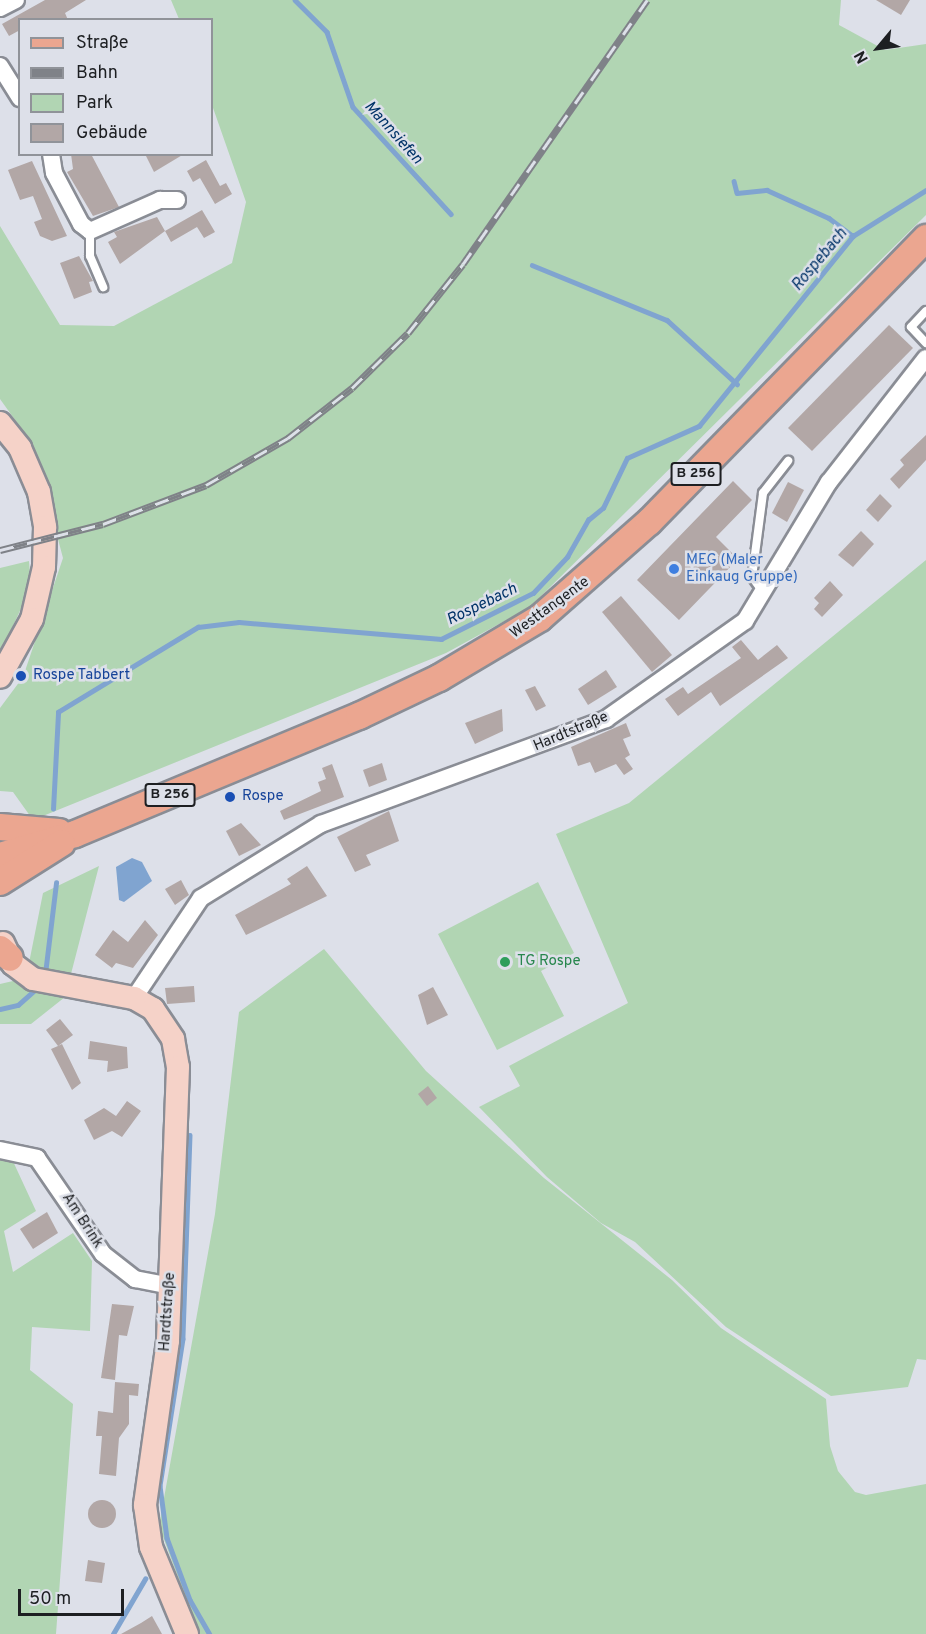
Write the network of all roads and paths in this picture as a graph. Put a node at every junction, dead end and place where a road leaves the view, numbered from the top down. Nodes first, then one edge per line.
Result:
1 (16, 0) edge
2 (0, 8) edge
3 (0, 66) edge
4 (18, 95) edge
5 (51, 156) edge
6 (177, 200) dead end
7 (90, 231) junction
8 (926, 238) edge
9 (103, 287) dead end
10 (926, 311) edge
11 (926, 343) edge
12 (926, 358) edge
13 (0, 423) edge
14 (788, 461) dead end
15 (765, 594) junction
16 (0, 678) edge
17 (0, 827) edge
18 (75, 834) junction
19 (0, 856) edge
20 (0, 882) edge
21 (3, 948) edge
22 (134, 998) junction
23 (0, 1150) edge
24 (170, 1286) junction
25 (187, 1634) edge

1 - 2 street
3 - 4 street
5 - 7 street
6 - 7 street
7 - 9 lane
8 - 18 main road, Westtangente / B 256
10 - 11 lane
12 - 15 street, Hardtstraße
13 - 16 street
14 - 15 lane
15 - 22 street, Hardtstraße
17 - 18 main road, B 256
18 - 19 main road, Westtangente / B 256
18 - 20 main road, Westtangente / B 256
21 - 22 street, Hardtstraße
22 - 24 street, Hardtstraße
23 - 24 street, Am Brink
24 - 25 street, Hardtstraße

